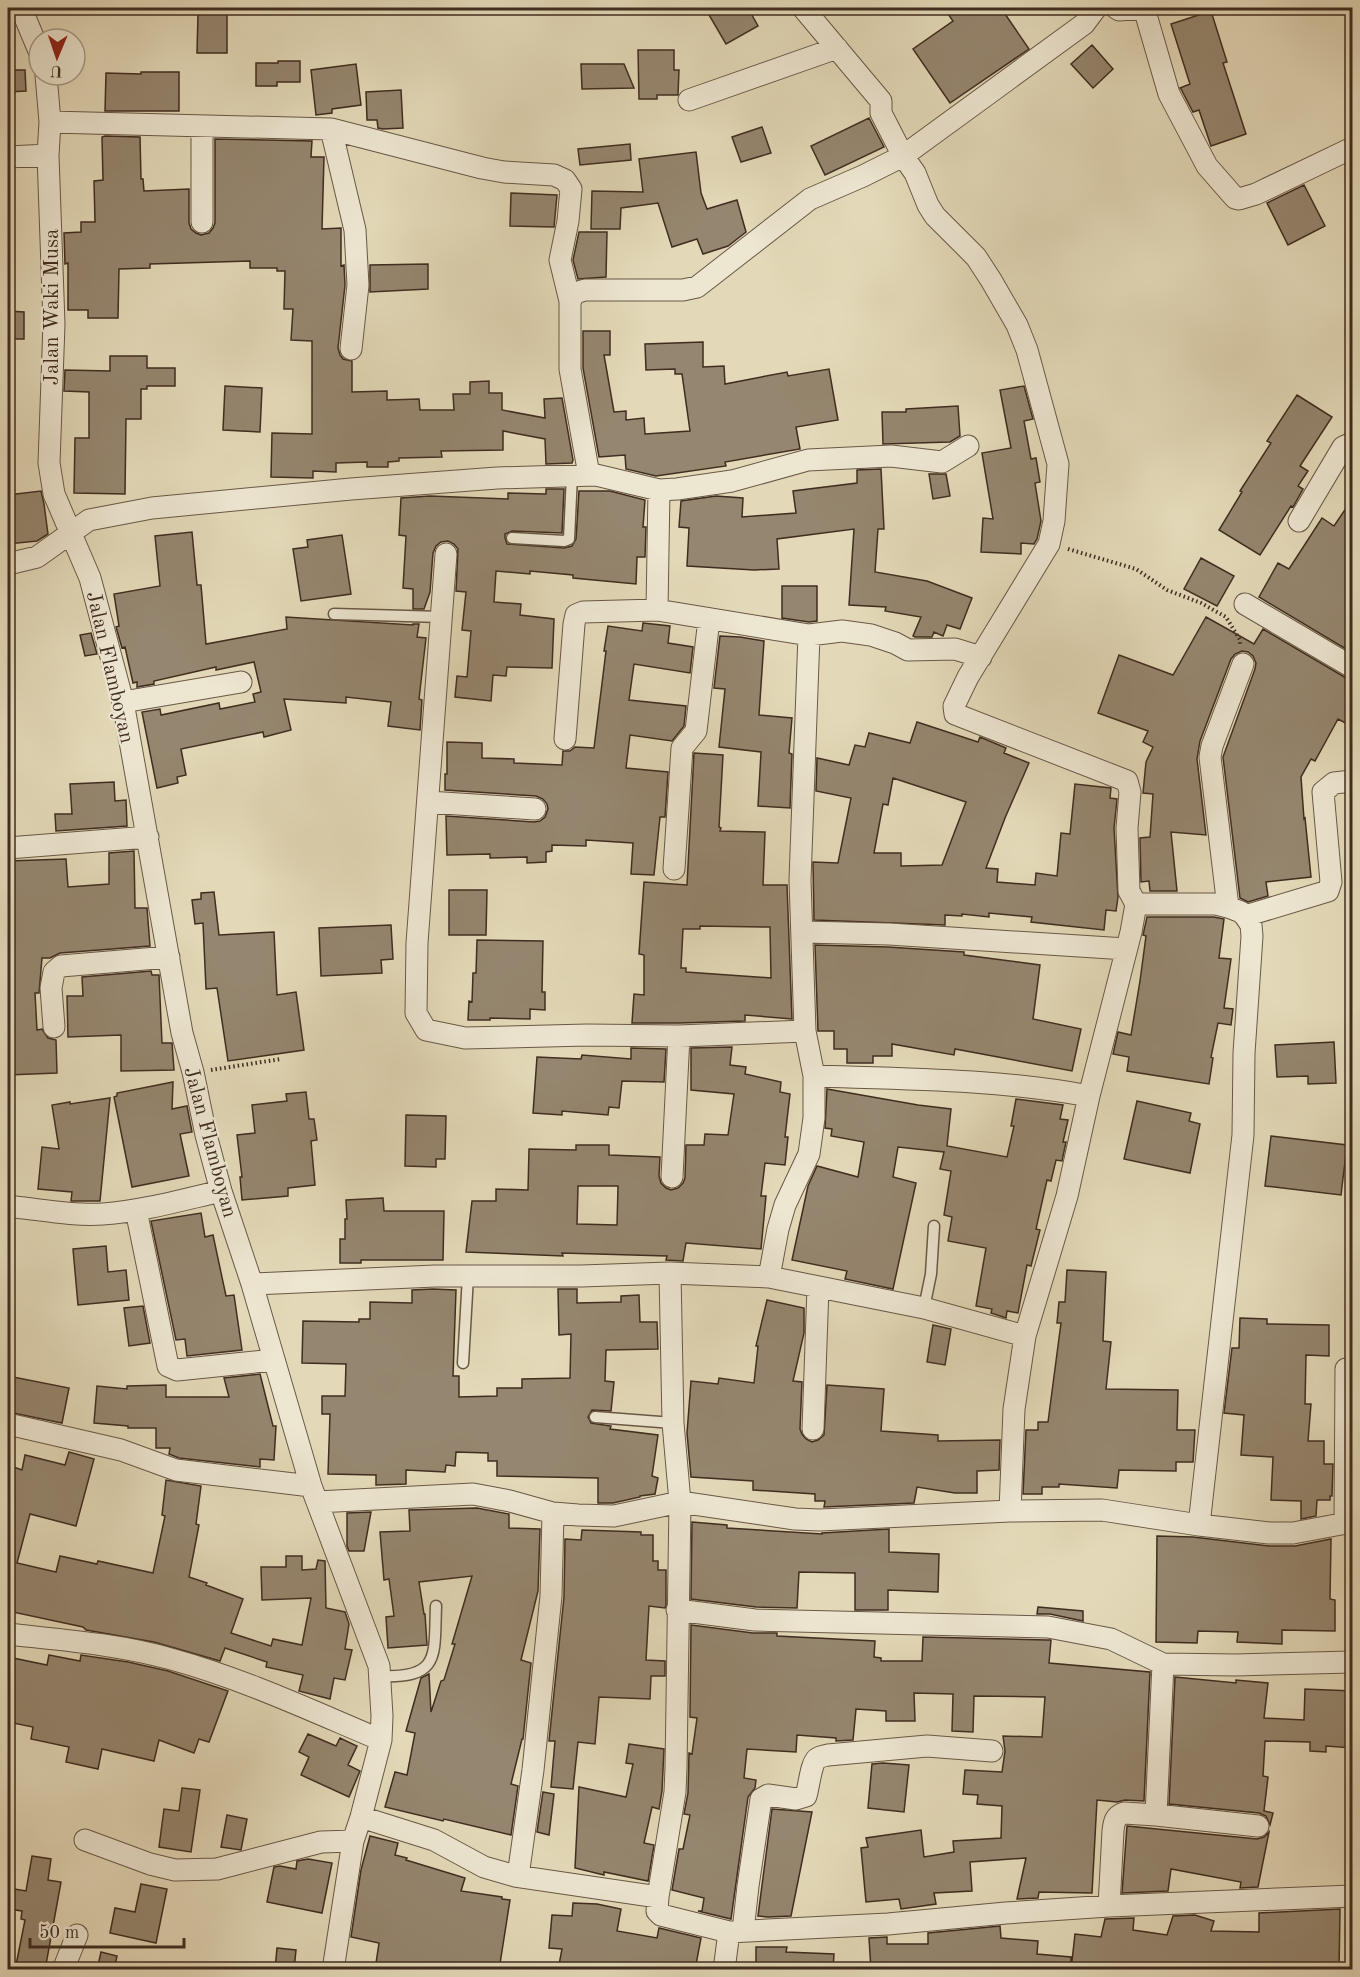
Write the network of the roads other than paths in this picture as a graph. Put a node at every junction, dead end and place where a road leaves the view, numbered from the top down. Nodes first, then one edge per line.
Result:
1 (21, 8) edge
2 (803, 8) edge
3 (1096, 8) edge
4 (1116, 8) edge
5 (1146, 8) edge
6 (29, 27) edge
7 (837, 48) junction
8 (47, 87) edge
9 (688, 100) dead end
10 (50, 122) junction
11 (202, 126) junction
12 (331, 129) junction
13 (1353, 148) edge
14 (48, 155) junction
15 (903, 156) junction
16 (8, 157) edge
17 (202, 222) dead end
18 (570, 301) junction
19 (351, 349) dead end
20 (1353, 443) edge
21 (968, 446) dead end
22 (580, 475) junction
23 (659, 490) junction
24 (1299, 521) dead end
25 (71, 535) junction
26 (512, 538) dead end
27 (446, 554) dead end
28 (8, 564) edge
29 (1245, 604) dead end
30 (657, 610) junction
31 (334, 614) dead end
32 (442, 617) junction
33 (709, 619) junction
34 (809, 635) junction
35 (981, 657) junction
36 (1243, 664) road end
37 (1353, 667) edge
38 (241, 682) dead end
39 (123, 702) junction
40 (565, 739) dead end
41 (1352, 780) edge
42 (428, 802) junction
43 (535, 809) dead end
44 (147, 837) junction
45 (8, 848) edge
46 (674, 869) dead end
47 (1136, 904) junction
48 (1237, 912) junction
49 (803, 932) junction
50 (1126, 949) junction
51 (169, 957) junction
52 (54, 1026) dead end
53 (805, 1031) junction
54 (679, 1036) junction
55 (814, 1076) junction
56 (1089, 1096) junction
57 (672, 1177) dead end
58 (221, 1191) junction
59 (15, 1207) dead end
60 (135, 1210) junction
61 (934, 1226) dead end
62 (670, 1273) junction
63 (468, 1276) junction
64 (769, 1277) junction
65 (252, 1284) junction
66 (818, 1287) junction
67 (924, 1308) junction
68 (1025, 1336) junction
69 (274, 1360) junction
70 (463, 1363) dead end
71 (1347, 1369) dead end
72 (595, 1417) dead end
73 (673, 1423) junction
74 (8, 1424) edge
75 (813, 1429) dead end
76 (314, 1494) junction
77 (680, 1502) junction
78 (1010, 1511) junction
79 (553, 1513) junction
80 (1349, 1523) edge
81 (1200, 1526) junction
82 (436, 1606) dead end
83 (678, 1610) junction
84 (8, 1634) edge
85 (1353, 1662) edge
86 (1163, 1664) junction
87 (380, 1676) junction
88 (381, 1740) junction
89 (992, 1751) dead end
90 (1156, 1815) junction
91 (361, 1817) junction
92 (1258, 1827) dead end
93 (85, 1840) dead end
94 (353, 1841) junction
95 (518, 1876) junction
96 (1353, 1896) edge
97 (658, 1897) junction
98 (1109, 1906) junction
99 (736, 1932) junction
100 (77, 1935) dead end
101 (63, 1970) edge
102 (333, 1970) edge
103 (724, 1970) edge

1 - 6 street
2 - 7 street
3 - 15 street
4 - 5 street
5 - 13 street
7 - 9 street
7 - 15 street
8 - 10 street, Jalan Waki Musa
10 - 11 street
10 - 14 street, Jalan Waki Musa
11 - 12 street
11 - 17 street
12 - 18 street
12 - 19 street
14 - 16 street
14 - 25 street, Jalan Waki Musa
15 - 18 street
15 - 35 street
18 - 22 street
20 - 24 street
21 - 23 street
22 - 23 street
22 - 25 street
22 - 26 lane
23 - 30 street
25 - 28 street
25 - 39 street, Jalan Flamboyan
27 - 32 street
29 - 37 street
30 - 33 street
30 - 40 street
31 - 32 lane
32 - 42 street
33 - 34 street
33 - 46 street
34 - 35 street
34 - 49 street
35 - 47 street
36 - 48 street
38 - 39 street
39 - 44 street, Jalan Flamboyan
41 - 48 street
42 - 43 street
42 - 54 street
44 - 45 street
44 - 51 street, Jalan Flamboyan
47 - 48 street
47 - 50 street
48 - 81 street
49 - 50 street
49 - 53 street
50 - 56 street
51 - 52 street
51 - 58 street, Jalan Flamboyan
53 - 54 street
53 - 55 street
54 - 57 street
55 - 56 street
55 - 64 street
56 - 68 street
58 - 60 street
58 - 65 street, Jalan Flamboyan
59 - 60 street
60 - 69 street
61 - 67 lane
62 - 63 street
62 - 64 street
62 - 73 street
63 - 65 street
63 - 70 lane
64 - 66 street
65 - 69 street, Jalan Flamboyan
66 - 67 street
66 - 75 street
67 - 68 street
68 - 78 street
69 - 76 street, Jalan Flamboyan
71 - 80 street
72 - 73 lane
73 - 77 street
74 - 76 street
76 - 79 street
76 - 87 street, Jalan Flamboyan
77 - 78 street
77 - 79 street
77 - 83 street
78 - 81 street
79 - 95 street
80 - 81 street
82 - 87 lane
83 - 86 street
83 - 97 street
84 - 88 street
85 - 86 street
86 - 90 street
87 - 88 street, Jalan Flamboyan
88 - 91 street, Jalan Flamboyan
89 - 99 street
90 - 92 street
90 - 98 street
91 - 94 street, Jalan Flamboyan
91 - 95 street
93 - 94 street
94 - 102 street, Jalan Flamboyan
95 - 97 street
96 - 98 street
97 - 99 street
98 - 99 street
99 - 103 street
100 - 101 street

